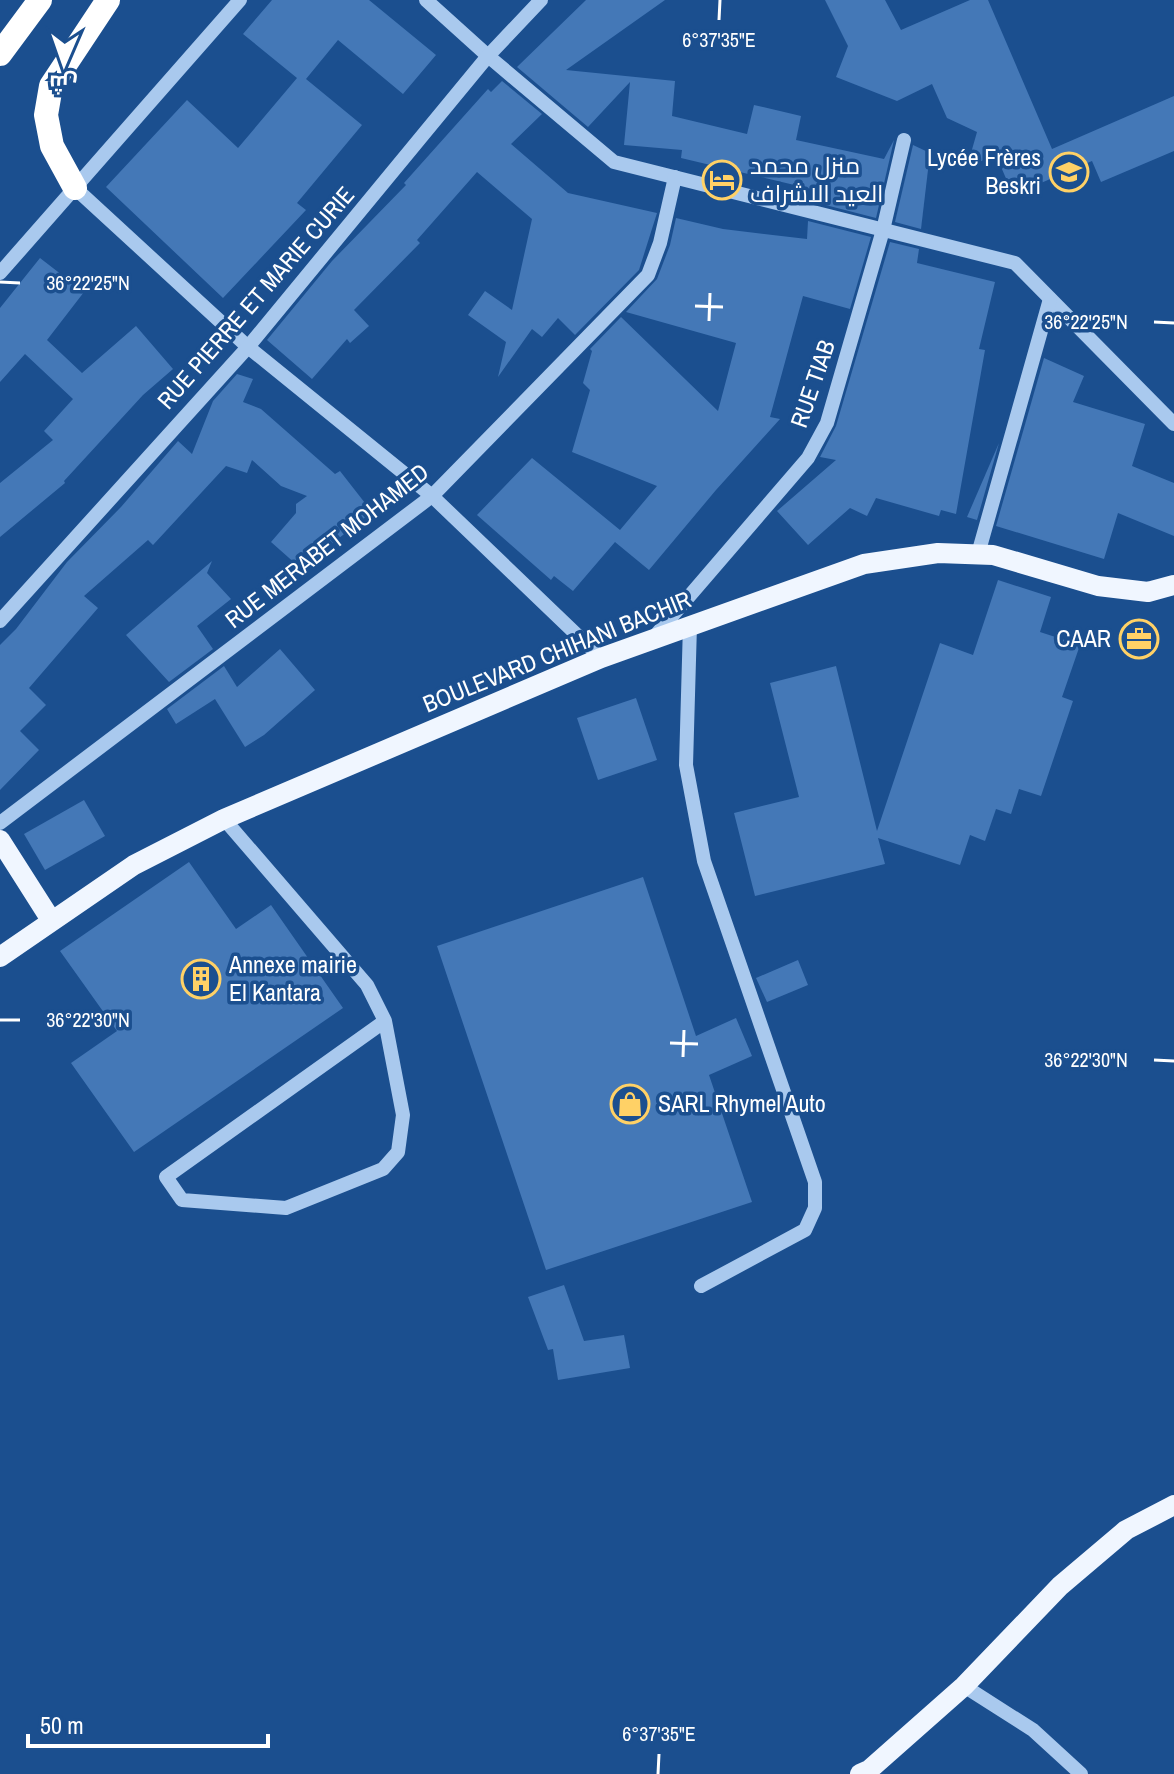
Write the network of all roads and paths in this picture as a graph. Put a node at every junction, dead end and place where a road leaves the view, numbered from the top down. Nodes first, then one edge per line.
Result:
1 (40, 0) edge
2 (108, 0) edge
3 (240, 0) edge
4 (426, 0) edge
5 (541, 0) edge
6 (0, 54) edge
7 (488, 56) junction
8 (904, 140) dead end
9 (675, 177) junction
10 (75, 188) junction
11 (883, 230) junction
12 (0, 273) edge
13 (1050, 299) junction
14 (248, 347) junction
15 (1174, 424) edge
16 (432, 496) junction
17 (978, 554) junction
18 (1174, 585) edge
19 (0, 621) edge
20 (690, 625) junction
21 (654, 638) junction
22 (601, 658) junction
23 (224, 819) junction
24 (0, 823) edge
25 (0, 840) edge
26 (51, 920) junction
27 (0, 957) edge
28 (385, 1021) junction
29 (701, 1286) dead end
30 (1174, 1505) edge
31 (964, 1686) junction
32 (860, 1774) edge
33 (1081, 1774) edge

1 - 6 highway
2 - 10 highway
3 - 10 street
4 - 7 street
5 - 7 street, RUE PIERRE ET MARIE CURIE
7 - 9 street
7 - 14 street, RUE PIERRE ET MARIE CURIE
8 - 11 street, RUE TIAB
9 - 11 street
9 - 16 street, RUE MERABET MOHAMED
10 - 12 street
10 - 14 street
11 - 13 street
11 - 21 street, RUE TIAB
13 - 15 street
13 - 17 street
14 - 16 street
14 - 19 street, RUE PIERRE ET MARIE CURIE
16 - 22 street
16 - 24 street, RUE MERABET MOHAMED
17 - 18 main road, BOULEVARD CHIHANI BACHIR
17 - 20 main road, BOULEVARD CHIHANI BACHIR
20 - 21 main road, BOULEVARD CHIHANI BACHIR
20 - 29 street
21 - 22 main road, BOULEVARD CHIHANI BACHIR
22 - 23 main road, BOULEVARD CHIHANI BACHIR
23 - 26 main road, BOULEVARD CHIHANI BACHIR
23 - 28 street
25 - 26 main road
26 - 27 main road, BOULEVARD CHIHANI BACHIR
28 - 28 street
30 - 31 main road
31 - 32 main road
31 - 33 street

